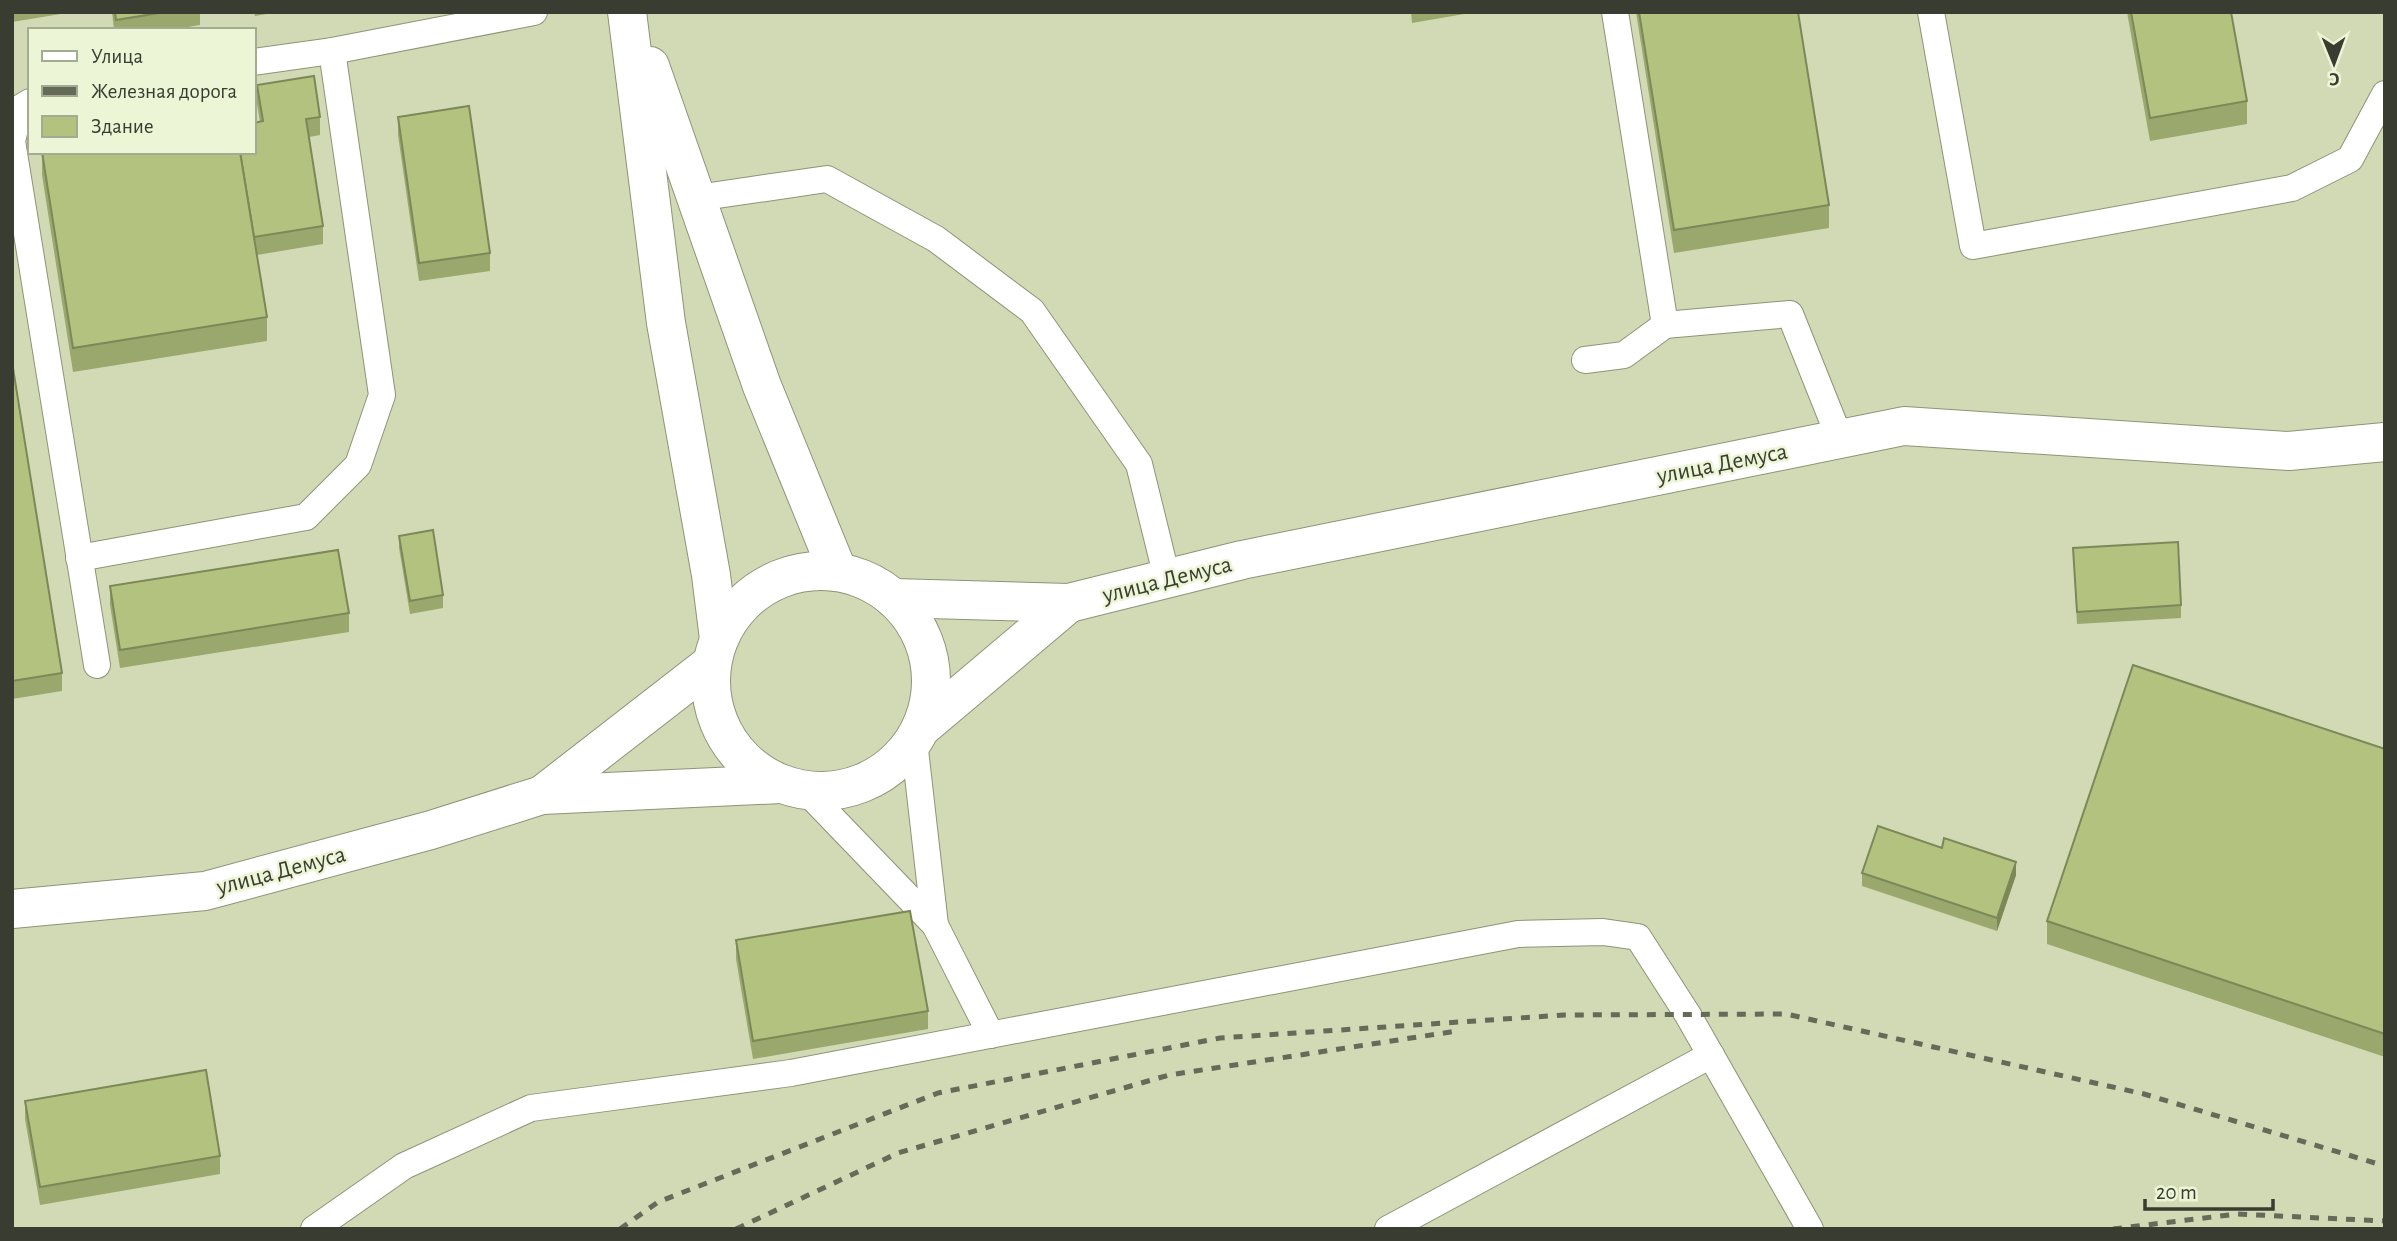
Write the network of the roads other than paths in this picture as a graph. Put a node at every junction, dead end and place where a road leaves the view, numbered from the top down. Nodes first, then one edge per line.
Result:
1 (534, 12) edge
2 (629, 12) edge
3 (1615, 12) edge
4 (1931, 12) edge
5 (332, 51) junction
6 (256, 62) edge
7 (2385, 94) edge
8 (28, 103) edge
9 (696, 198) junction
10 (1665, 325) junction
11 (1585, 360) dead end
12 (1840, 439) junction
13 (2385, 442) edge
14 (79, 558) junction
15 (838, 572) junction
16 (1167, 578) junction
17 (893, 598) junction
18 (1069, 603) junction
19 (715, 651) junction
20 (97, 665) dead end
21 (917, 734) junction
22 (793, 787) junction
23 (542, 794) junction
24 (12, 909) edge
25 (935, 925) junction
26 (990, 1035) junction
27 (1711, 1055) junction
28 (314, 1229) edge
29 (1388, 1229) edge
30 (1810, 1229) edge

1 - 5 lane
2 - 9 street
2 - 19 street
3 - 10 lane
4 - 7 lane
5 - 6 lane
5 - 14 lane
8 - 14 lane
9 - 15 street
9 - 16 lane
10 - 11 lane
10 - 12 lane
12 - 13 street, улица Демуса
12 - 16 street, улица Демуса
14 - 20 lane
15 - 17 street
15 - 19 street
16 - 18 street, улица Демуса
17 - 18 street
17 - 21 street
18 - 21 street
19 - 22 street
19 - 23 street
21 - 22 street
21 - 25 lane
22 - 23 street
22 - 25 lane
23 - 24 street, улица Демуса
25 - 26 lane
26 - 27 lane
26 - 28 lane
27 - 29 lane
27 - 30 lane

